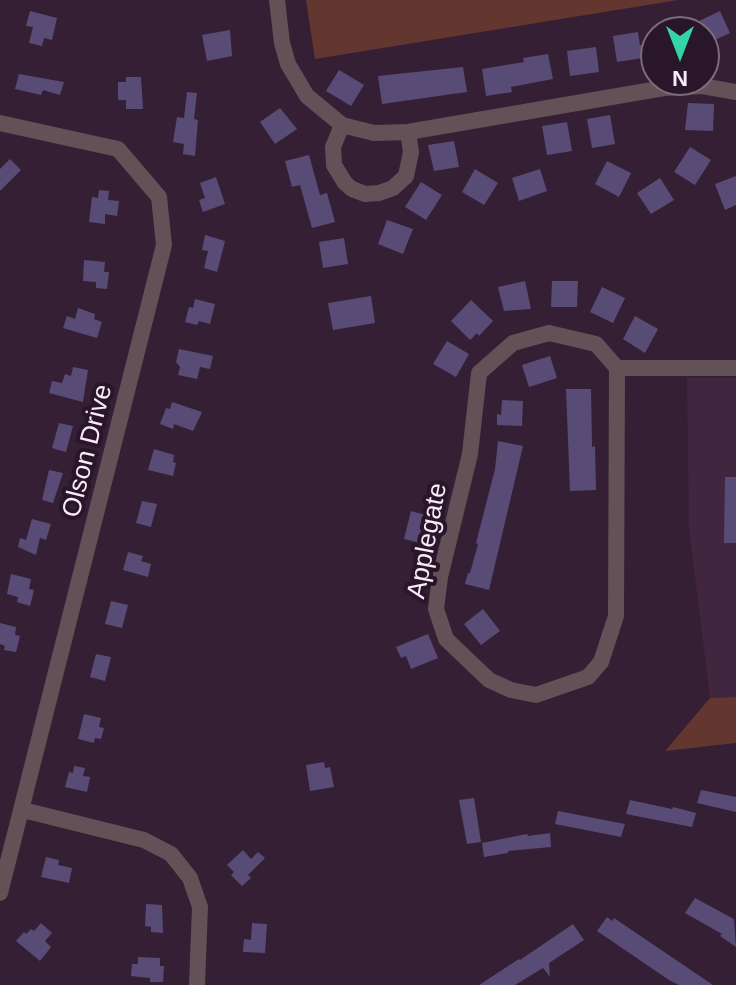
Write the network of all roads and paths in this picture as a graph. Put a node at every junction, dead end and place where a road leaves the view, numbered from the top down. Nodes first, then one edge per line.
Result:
1 (277, 0) edge
2 (736, 92) edge
3 (0, 123) edge
4 (342, 125) junction
5 (408, 132) junction
6 (617, 368) junction
7 (736, 368) edge
8 (23, 810) junction
9 (0, 893) edge
10 (197, 985) edge

1 - 4 street
2 - 5 street
3 - 8 street, Olson Drive
4 - 5 street
4 - 5 street
6 - 6 street, Applegate
6 - 7 street
8 - 9 street, Olson Drive
8 - 10 street

